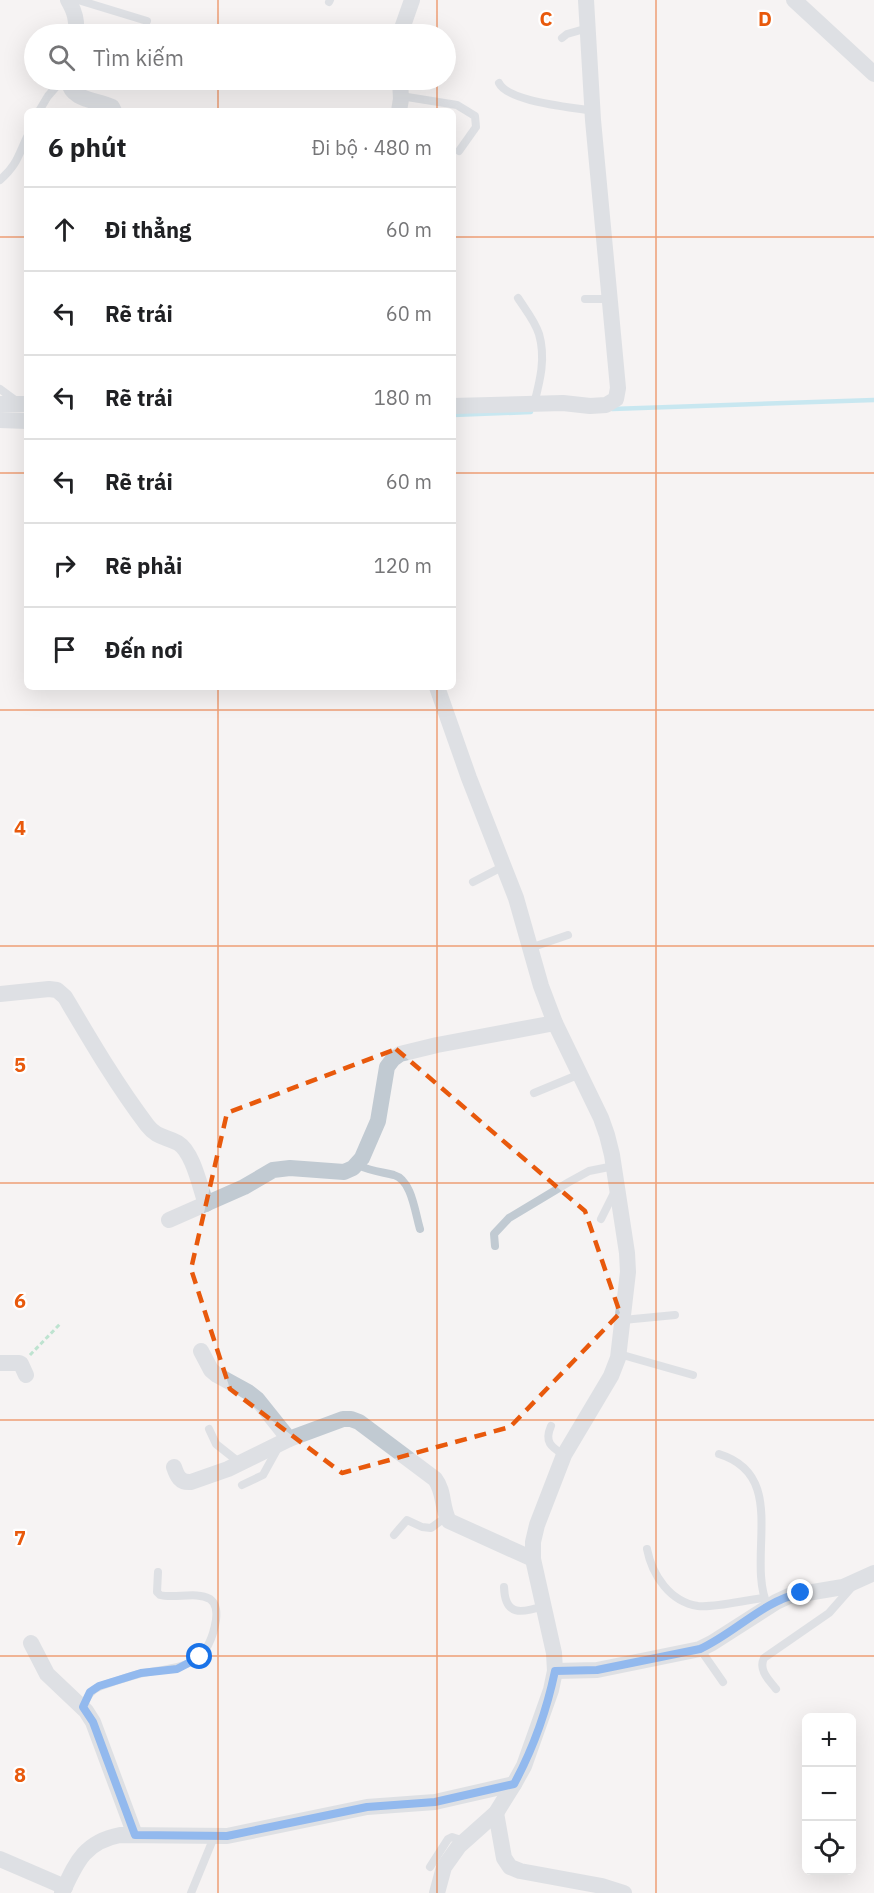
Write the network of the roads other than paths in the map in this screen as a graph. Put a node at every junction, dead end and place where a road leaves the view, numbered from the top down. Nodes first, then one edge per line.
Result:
1 (68, 0) edge
2 (78, 0) edge
3 (412, 0) edge
4 (586, 0) edge
5 (794, 0) edge
6 (147, 21) dead end
7 (77, 24) edge
8 (404, 24) edge
9 (589, 28) junction
10 (562, 38) dead end
11 (874, 74) edge
12 (499, 83) dead end
13 (53, 90) edge
14 (71, 90) edge
15 (400, 95) edge
16 (41, 108) edge
17 (112, 108) edge
18 (593, 111) junction
19 (24, 146) edge
20 (459, 151) dead end
21 (0, 180) edge
22 (518, 298) dead end
23 (585, 299) dead end
24 (610, 299) junction
25 (0, 389) edge
26 (0, 404) edge
27 (24, 404) edge
28 (534, 404) junction
29 (456, 406) edge
30 (0, 420) edge
31 (24, 421) edge
32 (438, 690) edge
33 (504, 866) junction
34 (473, 882) dead end
35 (568, 935) dead end
36 (530, 948) junction
37 (0, 994) edge
38 (555, 1023) junction
39 (580, 1074) junction
40 (534, 1093) dead end
41 (358, 1165) junction
42 (614, 1166) junction
43 (617, 1188) junction
44 (206, 1204) junction
45 (601, 1219) dead end
46 (170, 1220) dead end
47 (420, 1228) dead end
48 (495, 1246) dead end
49 (675, 1315) dead end
50 (624, 1320) junction
51 (201, 1351) dead end
52 (619, 1354) junction
53 (0, 1363) edge
54 (23, 1370) road end
55 (693, 1375) dead end
56 (550, 1426) dead end
57 (209, 1429) dead end
58 (285, 1442) junction
59 (564, 1455) junction
60 (719, 1455) dead end
61 (240, 1464) junction
62 (174, 1467) dead end
63 (242, 1485) dead end
64 (446, 1517) junction
65 (394, 1535) dead end
66 (647, 1549) dead end
67 (533, 1559) junction
68 (158, 1572) dead end
69 (874, 1573) edge
70 (857, 1581) junction
71 (504, 1587) dead end
72 (766, 1602) junction
73 (544, 1606) junction
74 (31, 1643) dead end
75 (700, 1649) junction
76 (555, 1671) junction
77 (723, 1682) dead end
78 (776, 1689) dead end
79 (83, 1707) junction
80 (514, 1784) junction
81 (495, 1813) junction
82 (135, 1835) junction
83 (214, 1837) junction
84 (464, 1841) junction
85 (0, 1859) edge
86 (430, 1866) dead end
87 (63, 1890) edge
88 (191, 1893) edge
89 (437, 1893) edge
90 (624, 1893) edge

1 - 7 street
2 - 6 lane
3 - 8 street
4 - 9 street
5 - 11 street
9 - 10 lane
9 - 18 street
12 - 18 lane
13 - 16 lane
14 - 17 street
15 - 20 lane
18 - 24 street
19 - 21 lane
22 - 28 lane
23 - 24 lane
24 - 28 street
25 - 27 lane
26 - 27 street
28 - 29 street
30 - 31 street
32 - 33 street
33 - 34 lane
33 - 36 street
35 - 36 lane
36 - 38 street
37 - 44 street
38 - 39 street
38 - 41 street
39 - 40 lane
39 - 42 street
41 - 44 street
41 - 47 lane
42 - 43 street
42 - 48 lane
43 - 45 lane
43 - 50 street
44 - 46 street
49 - 50 lane
50 - 52 street
51 - 58 street
52 - 55 lane
52 - 59 street
53 - 54 street
56 - 59 lane
57 - 61 lane
58 - 61 street
58 - 63 lane
58 - 64 street
59 - 67 street
60 - 72 lane
61 - 62 street
64 - 65 lane
64 - 67 street
66 - 72 lane
67 - 73 street
68 - 79 lane
69 - 70 street
70 - 72 street
70 - 78 lane
71 - 73 lane
72 - 75 street
73 - 76 street
74 - 79 street
75 - 76 street
75 - 77 lane
76 - 80 street
79 - 82 street
80 - 81 street
80 - 83 street
81 - 84 street
81 - 90 street
82 - 83 street
82 - 87 street
83 - 88 lane
84 - 86 lane
84 - 89 street
85 - 87 street

